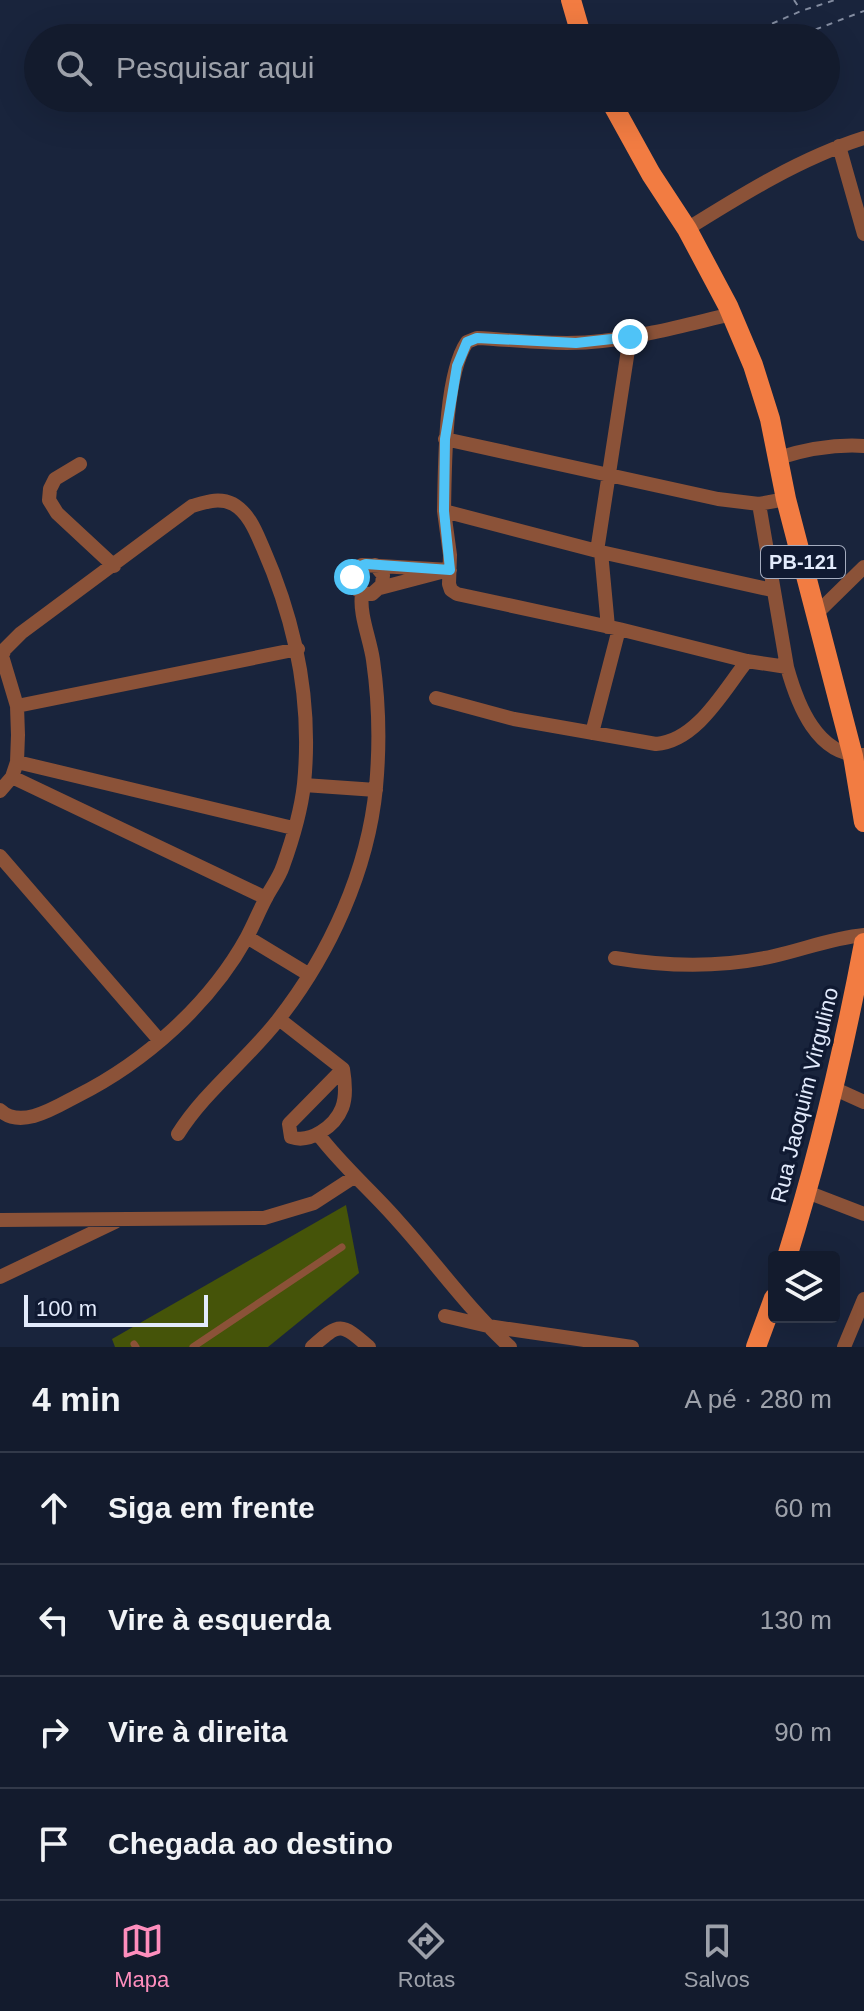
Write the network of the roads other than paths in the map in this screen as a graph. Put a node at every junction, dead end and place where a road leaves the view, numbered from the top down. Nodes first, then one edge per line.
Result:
1 (571, 0) edge
2 (578, 24) edge
3 (617, 112) edge
4 (864, 138) edge
5 (839, 146) junction
6 (690, 234) junction
7 (864, 234) edge
8 (730, 310) junction
9 (630, 337) junction
10 (445, 439) junction
11 (864, 446) edge
12 (778, 458) junction
13 (80, 464) dead end
14 (608, 473) junction
15 (786, 499) junction
16 (759, 504) junction
17 (444, 511) junction
18 (599, 551) junction
19 (375, 565) junction
20 (114, 566) junction
21 (864, 567) edge
22 (450, 570) junction
23 (380, 588) junction
24 (772, 590) junction
25 (362, 594) junction
26 (816, 614) junction
27 (614, 628) junction
28 (298, 649) junction
29 (747, 661) junction
30 (787, 667) junction
31 (436, 698) dead end
32 (17, 706) junction
33 (592, 733) junction
34 (859, 756) edge
35 (15, 769) junction
36 (304, 785) junction
37 (376, 790) junction
38 (0, 791) edge
39 (864, 822) edge
40 (293, 828) junction
41 (0, 856) edge
42 (266, 898) junction
43 (864, 935) edge
44 (247, 937) junction
45 (864, 943) edge
46 (615, 958) dead end
47 (308, 974) junction
48 (861, 974) edge
49 (279, 1019) junction
50 (160, 1041) junction
51 (343, 1069) junction
52 (833, 1088) junction
53 (864, 1102) edge
54 (0, 1110) edge
55 (178, 1134) dead end
56 (318, 1134) junction
57 (354, 1177) junction
58 (807, 1192) junction
59 (864, 1214) edge
60 (121, 1219) junction
61 (0, 1220) edge
62 (342, 1247) dead end
63 (789, 1251) edge
64 (0, 1277) edge
65 (863, 1306) edge
66 (768, 1314) edge
67 (445, 1316) dead end
68 (488, 1326) junction
69 (193, 1347) edge
70 (312, 1347) edge
71 (369, 1347) edge
72 (510, 1347) edge
73 (632, 1347) edge
74 (756, 1347) edge
75 (844, 1347) edge

1 - 2 main road
3 - 6 main road, PB-121
4 - 5 street
5 - 6 street
5 - 7 street
6 - 8 main road, PB-121
8 - 9 street
8 - 12 main road, PB-121
9 - 10 street
9 - 14 street
10 - 14 street
10 - 17 street
11 - 12 street
12 - 15 main road, PB-121
13 - 20 street
14 - 16 street
14 - 18 street
15 - 16 street
15 - 26 main road, PB-121
16 - 24 street
17 - 18 street
17 - 22 street
18 - 24 street
18 - 27 street
19 - 22 street
19 - 23 street
19 - 25 street
20 - 28 street
20 - 32 street
21 - 26 street
22 - 23 street
22 - 27 street
23 - 25 street
24 - 30 street
25 - 37 street
26 - 34 main road, PB-121
27 - 29 street
27 - 33 street
28 - 32 street
28 - 36 street
29 - 30 street
29 - 33 street
30 - 34 street
31 - 33 street
32 - 35 street
34 - 39 main road, PB-121
35 - 38 street
35 - 40 street
35 - 42 street
36 - 37 street
36 - 40 street
37 - 47 street
40 - 42 street
41 - 50 street
42 - 44 street
43 - 46 street
44 - 47 street
44 - 50 street
45 - 48 main road, Rua Jaoquim Virgulino
47 - 49 street
48 - 52 main road, Rua Jaoquim Virgulino
49 - 51 street
49 - 55 street
50 - 54 street
51 - 56 street
51 - 56 street
52 - 53 street
52 - 58 main road, Rua Jaoquim Virgulino
56 - 57 street
57 - 60 street
57 - 68 street
58 - 59 street
58 - 63 main road, Rua Jaoquim Virgulino
60 - 61 street
60 - 64 street
62 - 69 lane
65 - 75 street
66 - 74 main road
67 - 68 street
68 - 72 street
68 - 73 street
70 - 71 street

